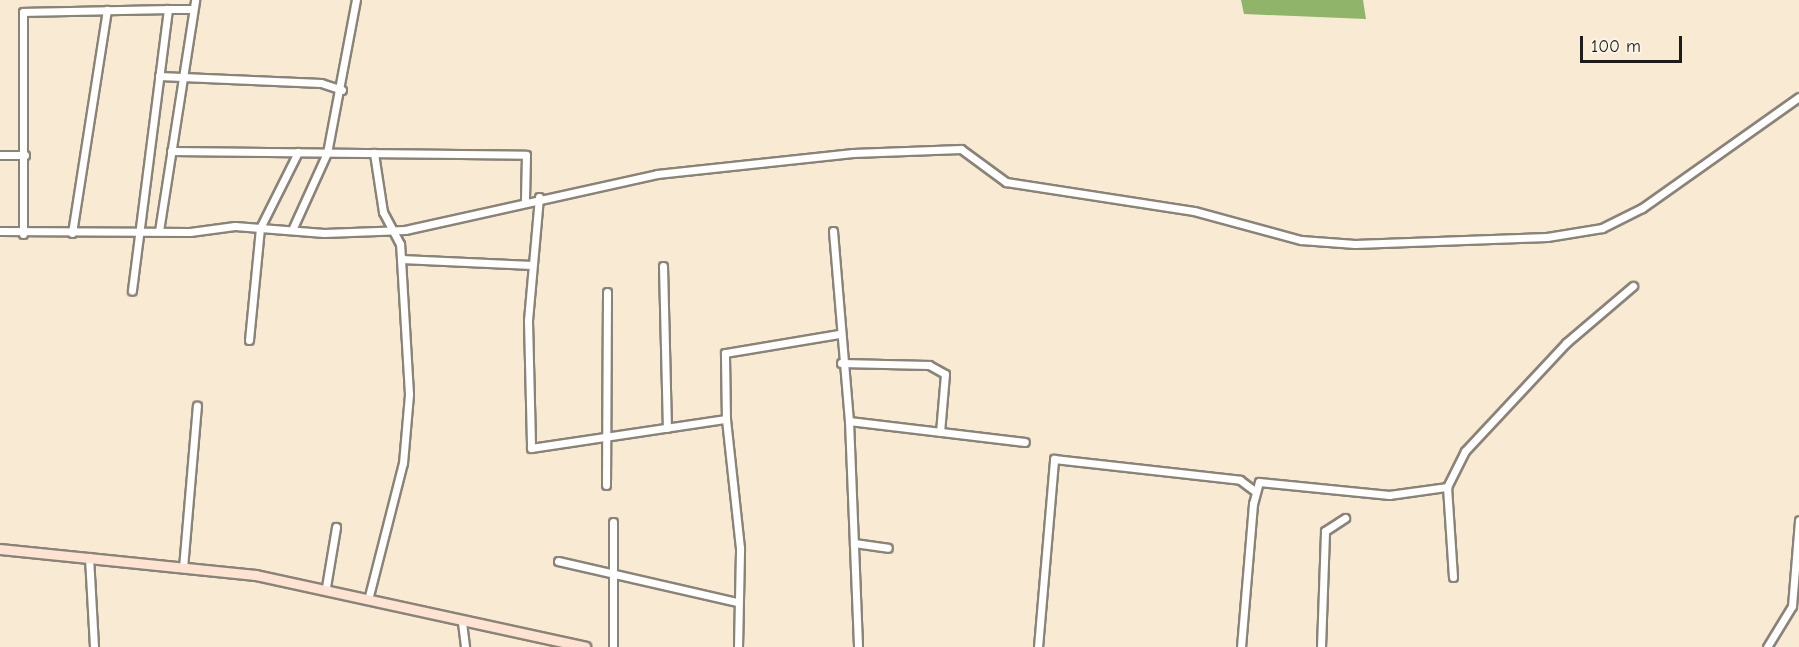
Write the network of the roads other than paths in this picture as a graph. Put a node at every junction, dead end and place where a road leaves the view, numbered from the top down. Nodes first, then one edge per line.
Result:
1 (195, 0) edge
2 (356, 0) edge
3 (168, 9) junction
4 (194, 9) junction
5 (107, 10) junction
6 (159, 76) junction
7 (183, 79) junction
8 (342, 90) junction
9 (1799, 97) edge
10 (171, 151) junction
11 (298, 152) junction
12 (327, 153) junction
13 (374, 153) junction
14 (0, 155) edge
15 (26, 155) junction
16 (539, 197) junction
17 (525, 200) junction
18 (260, 228) junction
19 (388, 228) junction
20 (292, 230) junction
21 (0, 231) edge
22 (136, 231) junction
23 (159, 231) junction
24 (833, 231) dead end
25 (72, 233) junction
26 (23, 234) junction
27 (401, 259) junction
28 (532, 264) junction
29 (663, 266) dead end
30 (1633, 286) dead end
31 (132, 291) dead end
32 (607, 292) dead end
33 (838, 334) junction
34 (249, 340) dead end
35 (841, 363) junction
36 (197, 406) dead end
37 (726, 419) junction
38 (849, 421) junction
39 (667, 428) junction
40 (940, 432) junction
41 (607, 437) junction
42 (1024, 442) dead end
43 (606, 485) dead end
44 (1447, 487) junction
45 (1256, 492) junction
46 (1346, 518) dead end
47 (1799, 520) edge
48 (613, 522) dead end
49 (336, 527) dead end
50 (854, 543) junction
51 (888, 548) dead end
52 (0, 549) edge
53 (89, 557) junction
54 (558, 561) dead end
55 (183, 568) junction
56 (614, 574) junction
57 (1453, 577) dead end
58 (326, 587) junction
59 (369, 596) junction
60 (737, 603) junction
61 (462, 622) junction
62 (94, 647) edge
63 (465, 647) edge
64 (585, 647) edge
65 (613, 647) edge
66 (738, 647) edge
67 (858, 647) edge
68 (1038, 647) edge
69 (1241, 647) edge
70 (1321, 647) edge
71 (1767, 647) edge

1 - 4 street
2 - 8 street
3 - 4 street
3 - 5 street
3 - 6 street
4 - 7 street
5 - 15 street
5 - 25 street
6 - 7 street
6 - 22 street
7 - 8 street
7 - 10 street
8 - 12 street
9 - 16 street
10 - 11 street
10 - 23 street
11 - 12 street
11 - 18 street
12 - 13 street
12 - 20 street
13 - 17 street
13 - 19 street
14 - 15 street
15 - 26 street
16 - 17 street
16 - 28 street
17 - 19 street
18 - 20 street
18 - 23 street
18 - 34 street
19 - 20 street
19 - 27 street
21 - 26 street
22 - 23 street
22 - 25 street
22 - 31 street
24 - 33 street
25 - 26 street
27 - 28 street
27 - 59 street
28 - 41 street
29 - 39 street
30 - 44 street
32 - 41 street
33 - 35 street
33 - 37 street
35 - 38 street
35 - 40 street
36 - 55 street
37 - 39 street
37 - 60 street
38 - 40 street
38 - 50 street
39 - 41 street
40 - 42 street
41 - 43 street
44 - 45 street
44 - 57 street
45 - 68 street
45 - 69 street
46 - 70 street
47 - 71 street
48 - 56 street
49 - 58 street
50 - 51 street
50 - 67 street
52 - 53 main road
53 - 55 main road
53 - 62 street
54 - 56 street
55 - 58 main road
56 - 60 street
56 - 65 street
58 - 59 main road
59 - 61 main road
60 - 66 street
61 - 63 street
61 - 64 main road

